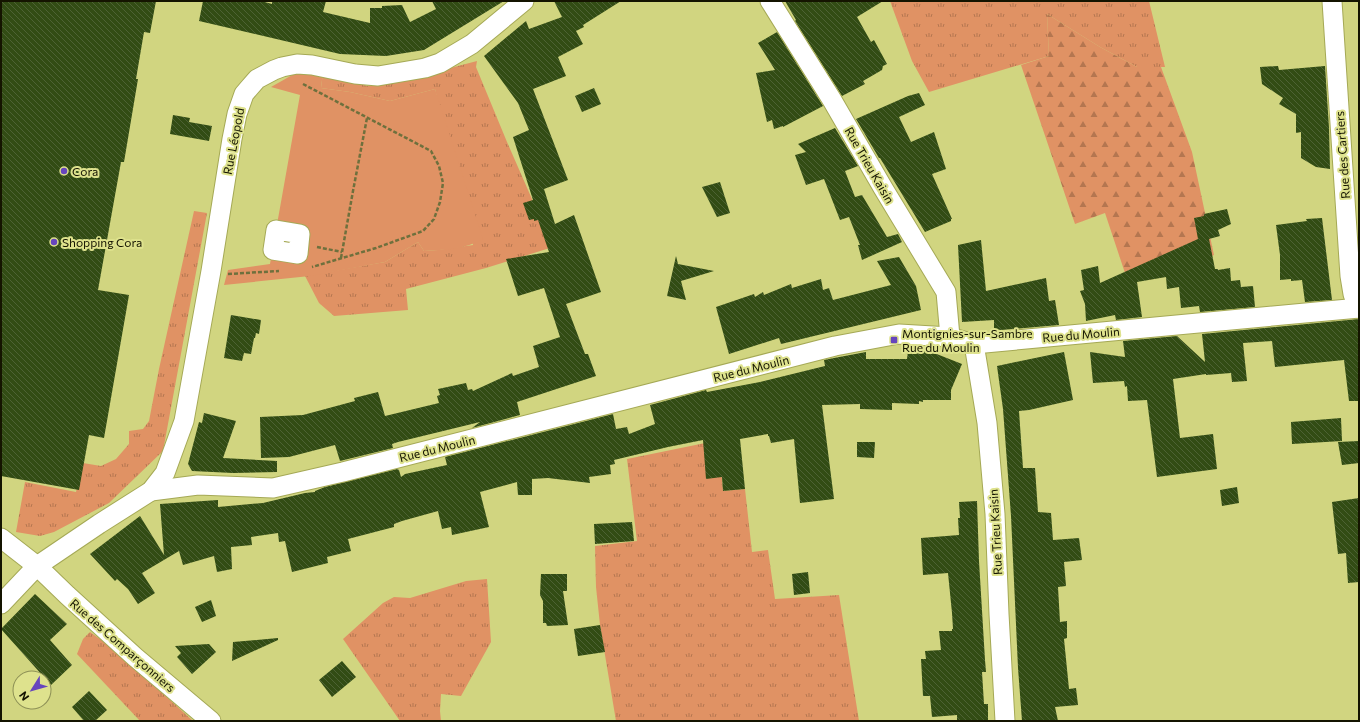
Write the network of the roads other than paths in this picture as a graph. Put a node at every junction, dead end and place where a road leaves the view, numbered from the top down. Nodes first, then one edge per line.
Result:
1 (524, 1) edge
2 (770, 1) edge
3 (1332, 1) edge
4 (1359, 308) edge
5 (950, 337) junction
6 (974, 344) junction
7 (151, 491) junction
8 (1, 538) edge
9 (37, 566) junction
10 (1, 604) edge
11 (211, 721) edge
12 (1005, 721) edge

1 - 7 street, Rue Léopold
2 - 5 street, Rue Trieu Kaisin
3 - 4 street, Rue des Cartiers
4 - 6 street, Rue du Moulin
5 - 6 street, Rue du Moulin
5 - 7 street, Rue du Moulin
6 - 12 street, Rue Trieu Kaisin
7 - 9 street
8 - 9 street, Rue des Comparçonniers
9 - 10 street
9 - 11 street, Rue des Comparçonniers

